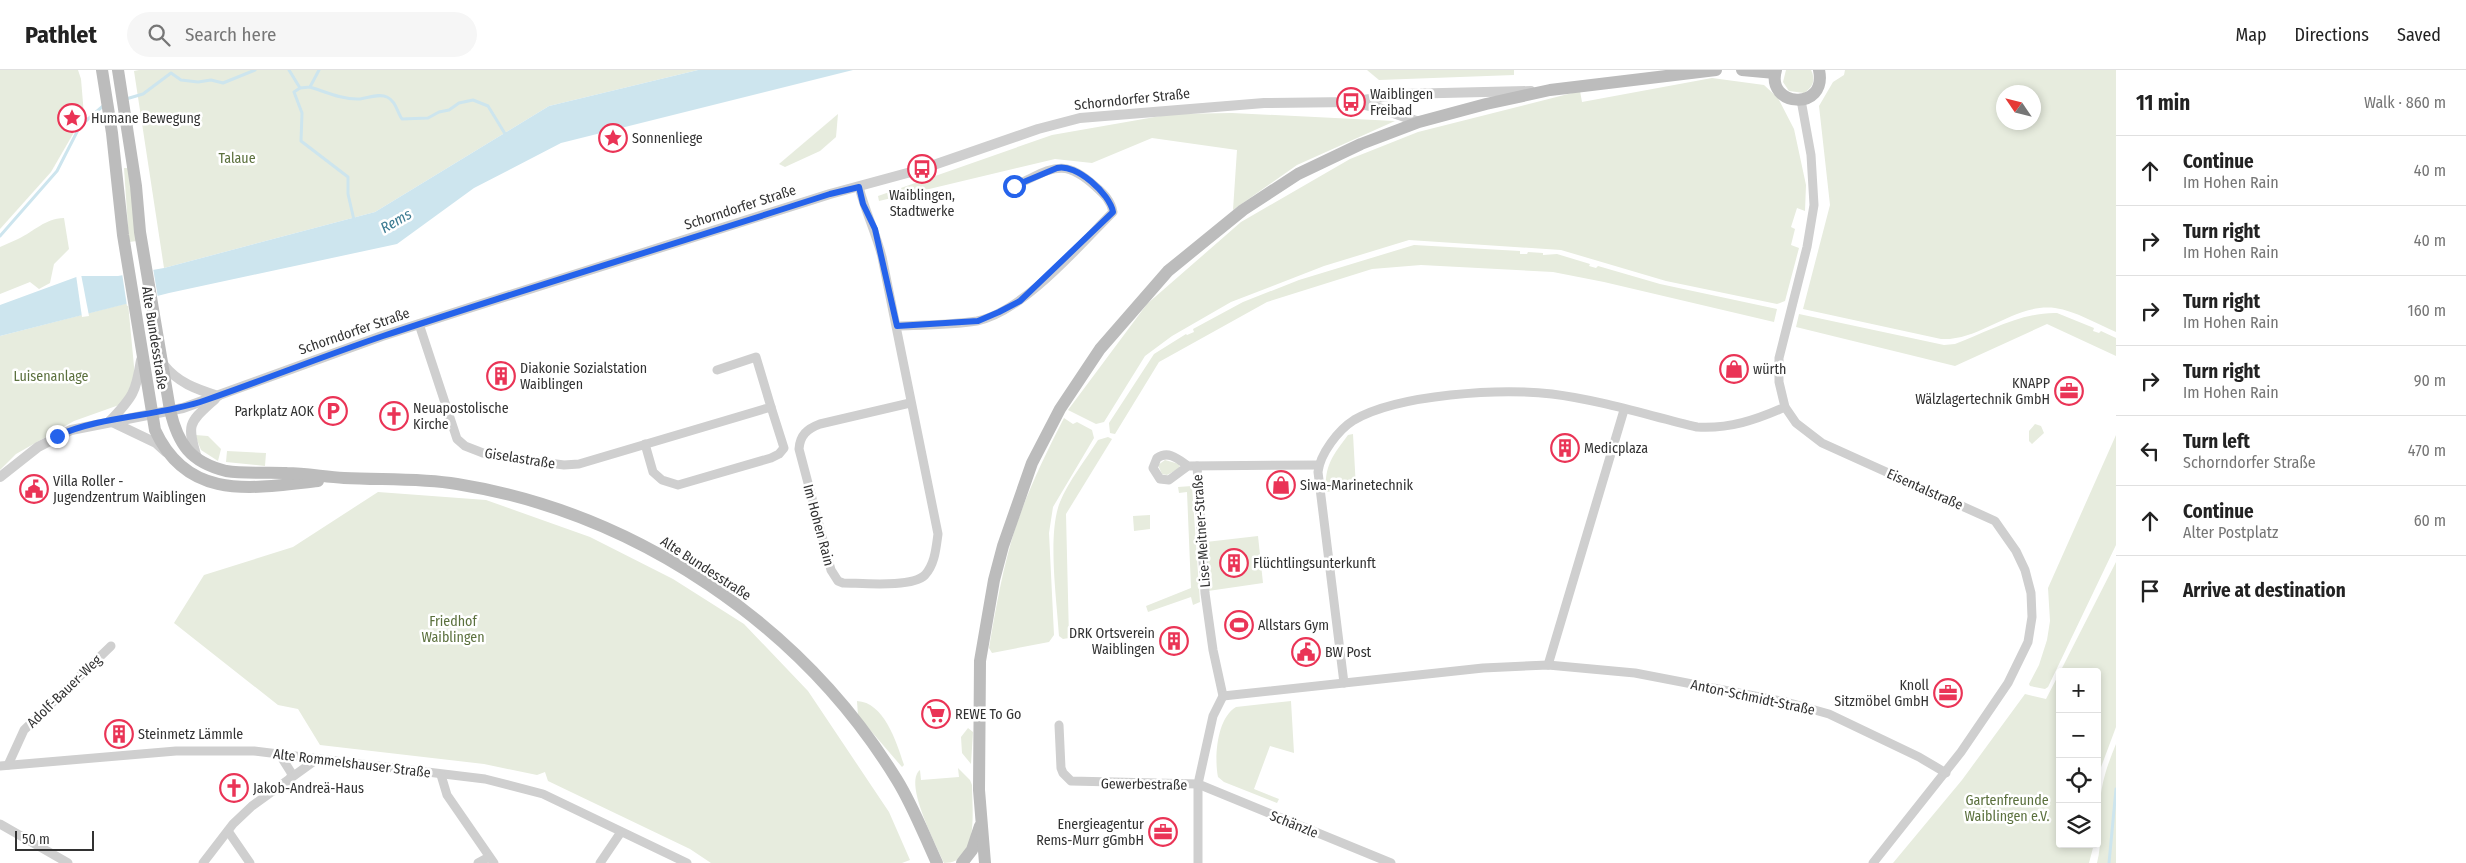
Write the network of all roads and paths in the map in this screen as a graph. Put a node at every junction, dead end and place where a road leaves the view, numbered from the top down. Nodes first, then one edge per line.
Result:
1 (102, 70) edge
2 (118, 70) edge
3 (1716, 70) edge
4 (1742, 70) edge
5 (1819, 70) edge
6 (1776, 71) edge
7 (1550, 90) junction
8 (1801, 100) junction
9 (1351, 102) junction
10 (1419, 122) junction
11 (1014, 186) dead end
12 (859, 187) junction
13 (419, 324) junction
14 (897, 326) junction
15 (141, 343) junction
16 (163, 364) junction
17 (718, 370) dead end
18 (218, 396) junction
19 (910, 403) junction
20 (771, 407) junction
21 (1785, 407) junction
22 (170, 410) junction
23 (1624, 410) junction
24 (152, 413) junction
25 (110, 421) junction
26 (645, 444) junction
27 (168, 454) junction
28 (197, 459) junction
29 (1319, 465) junction
30 (343, 478) junction
31 (0, 479) edge
32 (111, 646) dead end
33 (1548, 665) junction
34 (1344, 683) junction
35 (1223, 696) junction
36 (1058, 725) dead end
37 (280, 755) junction
38 (317, 760) junction
39 (4, 765) edge
40 (1946, 773) junction
41 (442, 775) junction
42 (289, 781) junction
43 (1198, 784) junction
44 (0, 824) edge
45 (980, 826) junction
46 (228, 831) junction
47 (621, 832) junction
48 (492, 860) edge
49 (68, 863) edge
50 (203, 863) edge
51 (250, 863) edge
52 (478, 863) edge
53 (600, 863) edge
54 (687, 863) edge
55 (937, 863) edge
56 (962, 863) edge
57 (985, 863) edge
58 (1198, 863) edge
59 (1391, 863) edge
60 (1873, 863) edge

1 - 15 main road, Alte Bundesstraße
2 - 16 main road, Alte Bundesstraße
3 - 7 main road, Schorndorfer Straße
4 - 6 main road
5 - 8 main road
6 - 8 main road
7 - 9 street, Schorndorfer Straße
7 - 10 main road, Schorndorfer Straße
8 - 21 street, Eisentalstraße
9 - 10 street, Schorndorfer Straße
9 - 12 street, Schorndorfer Straße
10 - 45 main road
11 - 14 street
12 - 13 street, Schorndorfer Straße
12 - 14 street, Im Hohen Rain
13 - 18 street, Schorndorfer Straße
13 - 26 street, Giselastraße
14 - 19 street, Im Hohen Rain
15 - 24 main road, Alte Bundesstraße
15 - 25 street
16 - 18 street
16 - 22 main road, Alte Bundesstraße
17 - 20 street
18 - 22 street, Schorndorfer Straße
18 - 28 street
19 - 19 street, Im Hohen Rain
20 - 26 street, Giselastraße
20 - 26 street
21 - 23 street
21 - 40 street, Eisentalstraße
22 - 24 street, Schorndorfer Straße
22 - 28 main road, Alte Bundesstraße
23 - 29 street
23 - 33 street
24 - 25 street, Schorndorfer Straße
24 - 27 main road, Alte Bundesstraße
25 - 27 street
25 - 31 street, Schorndorfer Straße
27 - 30 main road, Alte Bundesstraße
28 - 30 main road, Alte Bundesstraße
29 - 34 street
29 - 35 street, Lise-Meitner-Straße
30 - 55 main road, Alte Bundesstraße
32 - 39 street, Adolf-Bauer-Weg
33 - 34 street, Anton-Schmidt-Straße
33 - 40 street, Anton-Schmidt-Straße
34 - 35 street, Anton-Schmidt-Straße
35 - 43 street
36 - 43 street, Gewerbestraße
37 - 38 street, Alte Rommelshauser Straße
37 - 39 street, Alte Rommelshauser Straße
37 - 42 street
38 - 41 street, Alte Rommelshauser Straße
38 - 42 street
40 - 60 street, Eisentalstraße
41 - 47 street, Alte Rommelshauser Straße
41 - 48 street
42 - 46 street
43 - 58 street, Gewerbestraße
43 - 59 street, Schänzle
44 - 49 street
45 - 56 main road
45 - 57 main road
46 - 50 street
46 - 51 street
47 - 53 street
47 - 54 street, Alte Rommelshauser Straße
48 - 52 street

